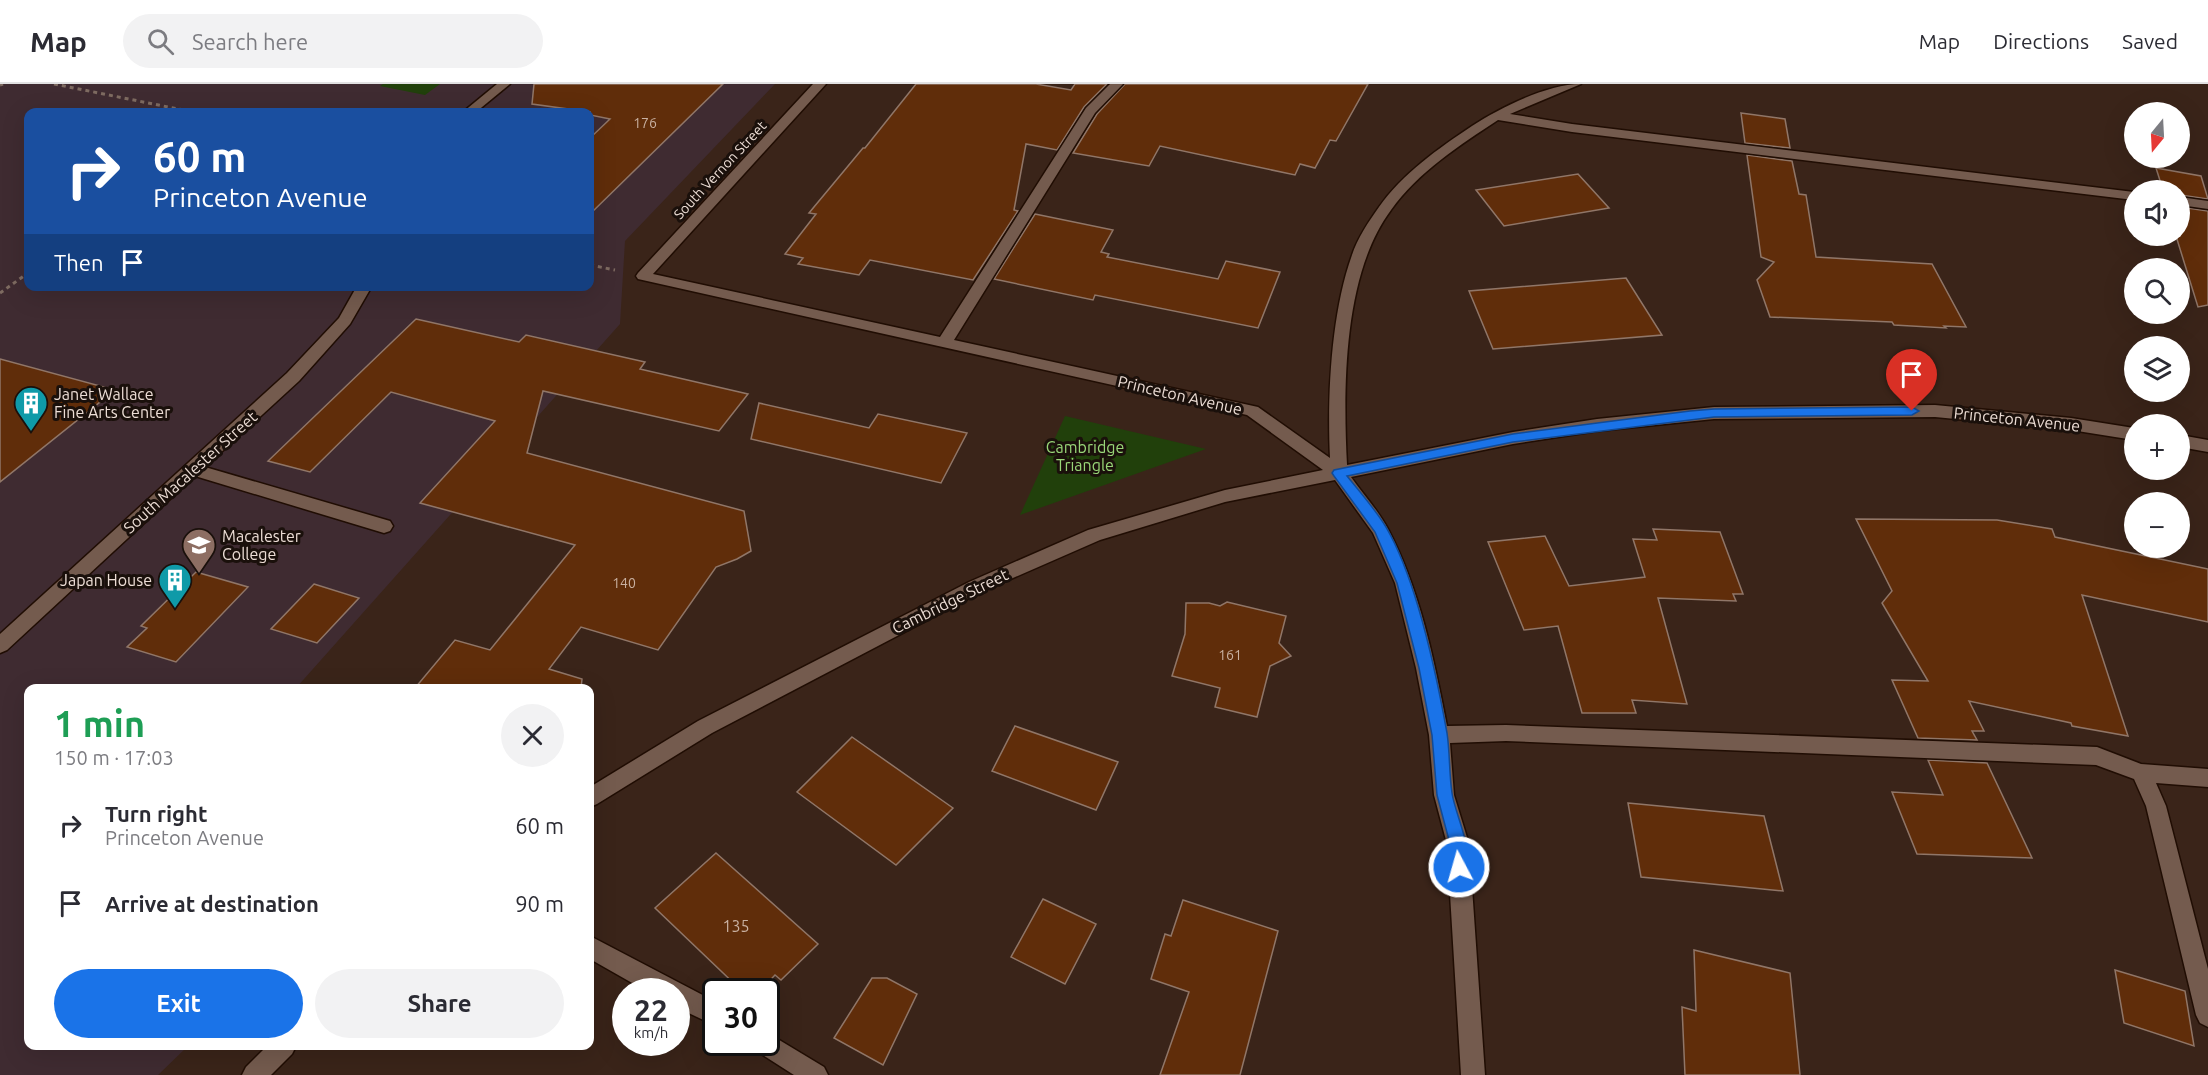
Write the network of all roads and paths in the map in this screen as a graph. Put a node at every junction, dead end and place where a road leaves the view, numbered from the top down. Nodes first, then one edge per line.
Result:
1 (54, 84) edge
2 (504, 84) edge
3 (820, 84) edge
4 (1117, 84) edge
5 (1575, 84) edge
6 (173, 108) edge
7 (474, 108) edge
8 (1497, 115) junction
9 (2124, 195) edge
10 (2190, 202) edge
11 (2208, 205) edge
12 (24, 276) edge
13 (643, 276) joint
14 (362, 291) edge
15 (0, 293) edge
16 (944, 343) junction
17 (2124, 432) edge
18 (2190, 443) edge
19 (2208, 446) edge
20 (192, 470) junction
21 (1338, 473) junction
22 (384, 526) dead end
23 (0, 645) edge
24 (1439, 735) junction
25 (2141, 773) junction
26 (2208, 778) edge
27 (594, 796) edge
28 (594, 949) edge
29 (646, 978) edge
30 (2208, 1015) edge
31 (280, 1050) edge
32 (780, 1053) edge
33 (254, 1075) edge
34 (816, 1075) edge
35 (1473, 1075) edge

1 - 6 path
2 - 7 street
3 - 13 street, South Vernon Street
4 - 16 street
5 - 8 street
8 - 9 street
8 - 21 street
10 - 11 street
12 - 15 path
13 - 16 street, Princeton Avenue
14 - 20 street, South Macalester Street
16 - 21 street, Princeton Avenue
17 - 21 street, Princeton Avenue
18 - 19 street
20 - 22 street
20 - 23 street, South Macalester Street
21 - 24 street
21 - 27 street, Cambridge Street
24 - 25 street
24 - 35 street
25 - 26 street
25 - 30 street
28 - 29 street
31 - 33 street
32 - 34 street

